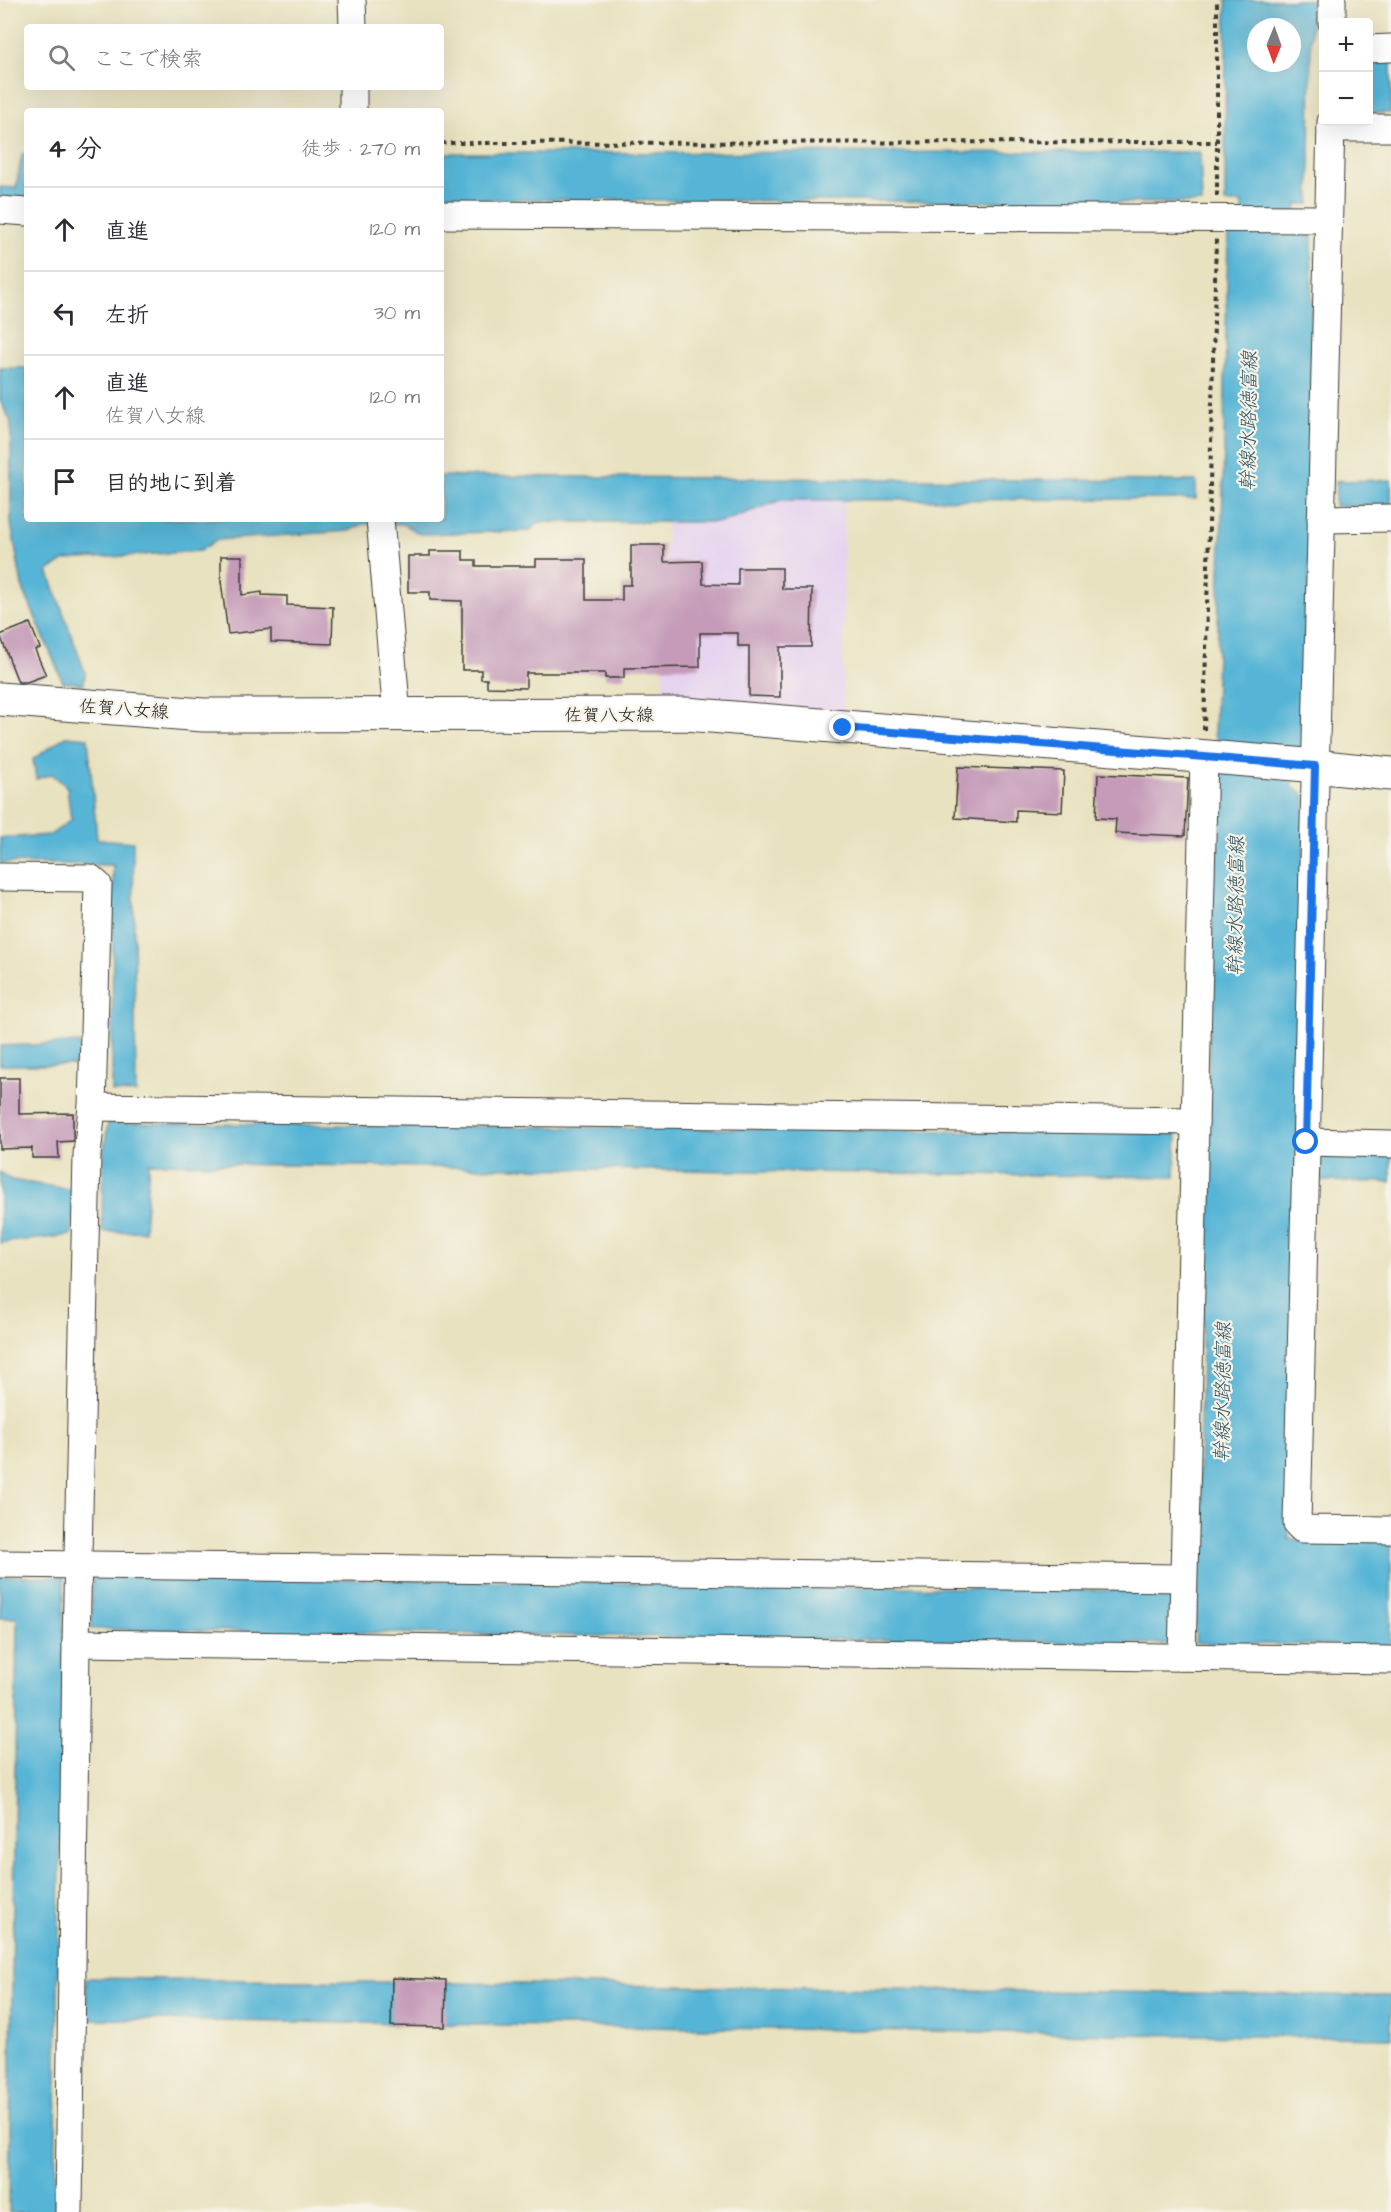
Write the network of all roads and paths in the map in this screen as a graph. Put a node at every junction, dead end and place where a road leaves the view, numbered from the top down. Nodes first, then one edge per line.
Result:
1 (352, 0) edge
2 (1217, 0) edge
3 (1332, 0) edge
4 (1332, 18) edge
5 (352, 24) edge
6 (1391, 48) edge
7 (1373, 49) edge
8 (353, 90) edge
9 (353, 108) edge
10 (1331, 126) edge
11 (1351, 126) edge
12 (1391, 128) edge
13 (444, 142) edge
14 (1217, 142) junction
15 (0, 210) edge
16 (24, 212) edge
17 (444, 216) edge
18 (1225, 218) junction
19 (1320, 219) junction
20 (1391, 518) edge
21 (1321, 519) junction
22 (381, 524) edge
23 (0, 699) edge
24 (397, 716) junction
25 (1211, 758) junction
26 (1305, 765) junction
27 (1391, 774) edge
28 (0, 877) edge
29 (92, 1107) junction
30 (1195, 1121) junction
31 (1306, 1142) junction
32 (1391, 1144) edge
33 (1391, 1530) edge
34 (0, 1564) edge
35 (1183, 1578) junction
36 (78, 1589) junction
37 (76, 1642) junction
38 (1182, 1657) junction
39 (1391, 1660) edge
40 (69, 2212) edge

1 - 5 street
2 - 14 path
3 - 4 street
6 - 7 street
8 - 9 street
10 - 19 street
11 - 12 street
13 - 14 path
14 - 18 path
15 - 16 street
17 - 18 street
18 - 19 street
18 - 25 path
19 - 21 street
20 - 21 street
21 - 26 street
22 - 24 street
23 - 24 main road, 佐賀八女線
24 - 25 main road, 佐賀八女線
25 - 26 main road, 佐賀八女線
25 - 30 street
26 - 27 main road
26 - 31 street
28 - 29 street
29 - 30 street
29 - 36 street
30 - 35 street
31 - 32 street
31 - 33 street
34 - 36 street
35 - 36 street
35 - 38 street
36 - 37 street
37 - 38 street
37 - 40 street
38 - 39 street

